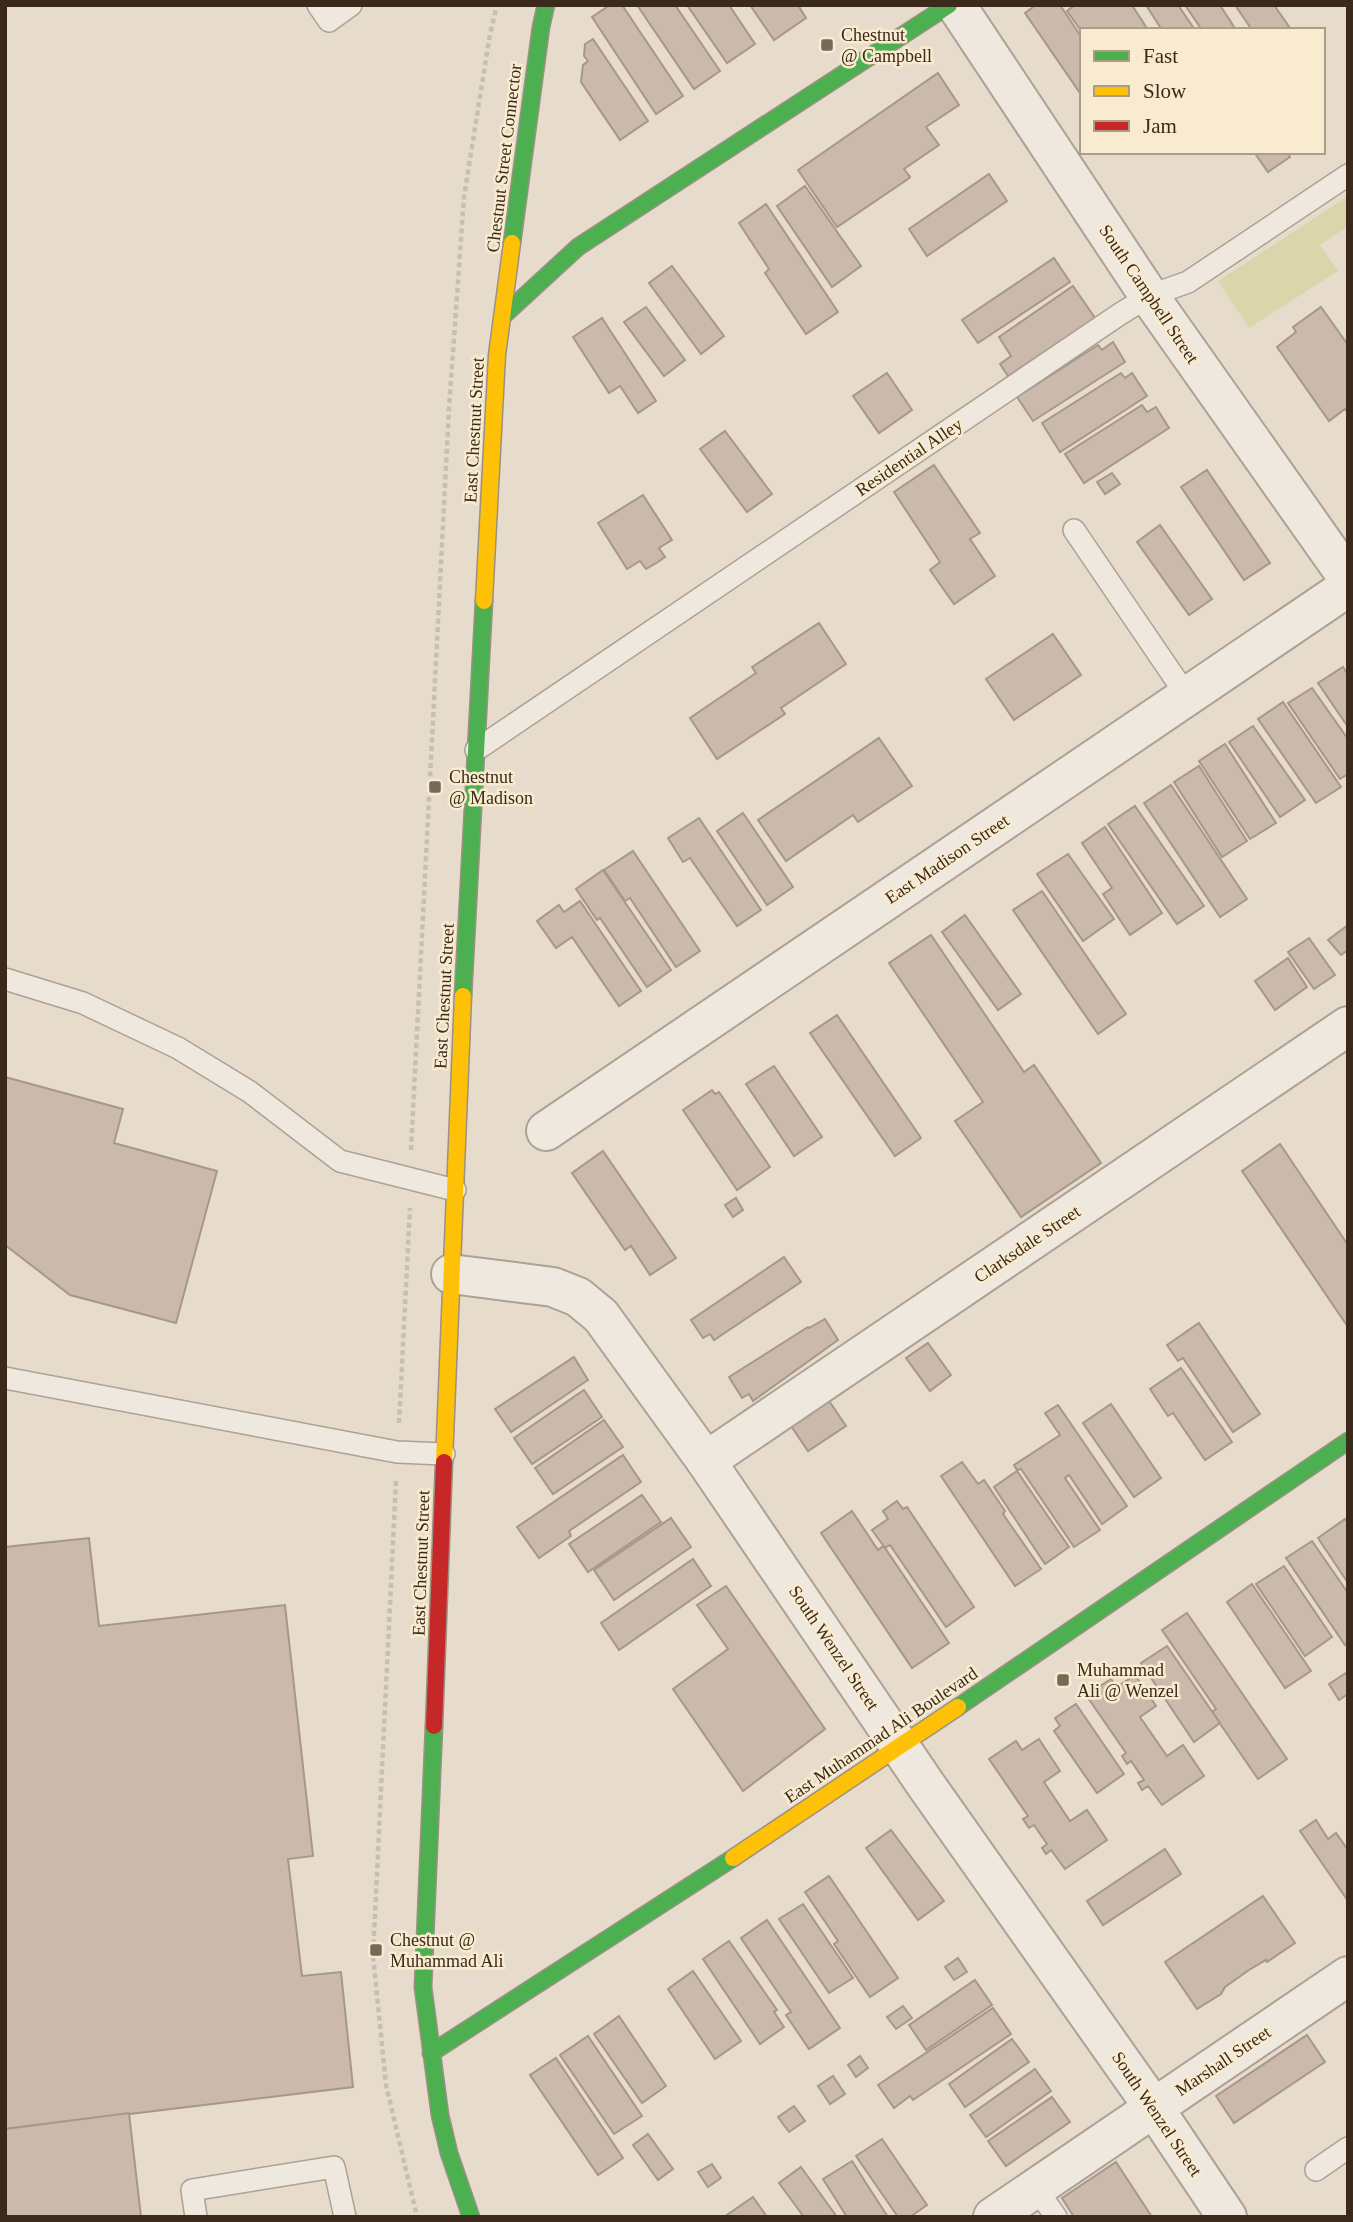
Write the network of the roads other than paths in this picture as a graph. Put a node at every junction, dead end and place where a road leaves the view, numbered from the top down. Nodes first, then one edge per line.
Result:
1 (318, 5) edge
2 (351, 5) edge
3 (546, 5) edge
4 (949, 5) edge
5 (956, 5) edge
6 (1348, 175) edge
7 (1149, 296) junction
8 (503, 316) junction
9 (1073, 530) dead end
10 (1348, 578) edge
11 (1348, 587) edge
12 (1187, 696) junction
13 (476, 750) junction
14 (5, 979) edge
15 (1348, 1026) edge
16 (547, 1131) dead end
17 (455, 1190) junction
18 (451, 1274) junction
19 (5, 1378) edge
20 (1348, 1441) edge
21 (444, 1454) junction
22 (706, 1461) junction
23 (900, 1746) junction
24 (1348, 1976) edge
25 (431, 2053) junction
26 (1154, 2108) junction
27 (1348, 2148) edge
28 (1316, 2169) dead end
29 (1046, 2202) edge
30 (196, 2217) edge
31 (345, 2217) edge
32 (471, 2217) edge
33 (993, 2217) edge
34 (1227, 2217) edge

1 - 2 lane
3 - 8 main road, Chestnut Street Connector
4 - 8 main road
5 - 7 street, South Campbell Street
6 - 7 lane, Residential Alley
7 - 10 street, South Campbell Street
7 - 13 lane, Residential Alley
8 - 13 main road, East Chestnut Street
9 - 12 lane
11 - 12 street, East Madison Street
12 - 16 street, East Madison Street
13 - 17 main road, East Chestnut Street
14 - 17 lane
15 - 22 street, Clarksdale Street
17 - 18 main road, East Chestnut Street
18 - 21 main road, East Chestnut Street
18 - 22 street, South Wenzel Street
19 - 21 lane
20 - 23 main road, East Muhammad Ali Boulevard
21 - 25 main road, East Chestnut Street
22 - 23 street, South Wenzel Street
23 - 25 main road, East Muhammad Ali Boulevard
23 - 26 street, South Wenzel Street
24 - 26 street, Marshall Street
25 - 32 main road, East Chestnut Street
26 - 29 street, Marshall Street
26 - 34 street, South Wenzel Street
27 - 28 lane
29 - 33 street, Marshall Street
30 - 31 lane

